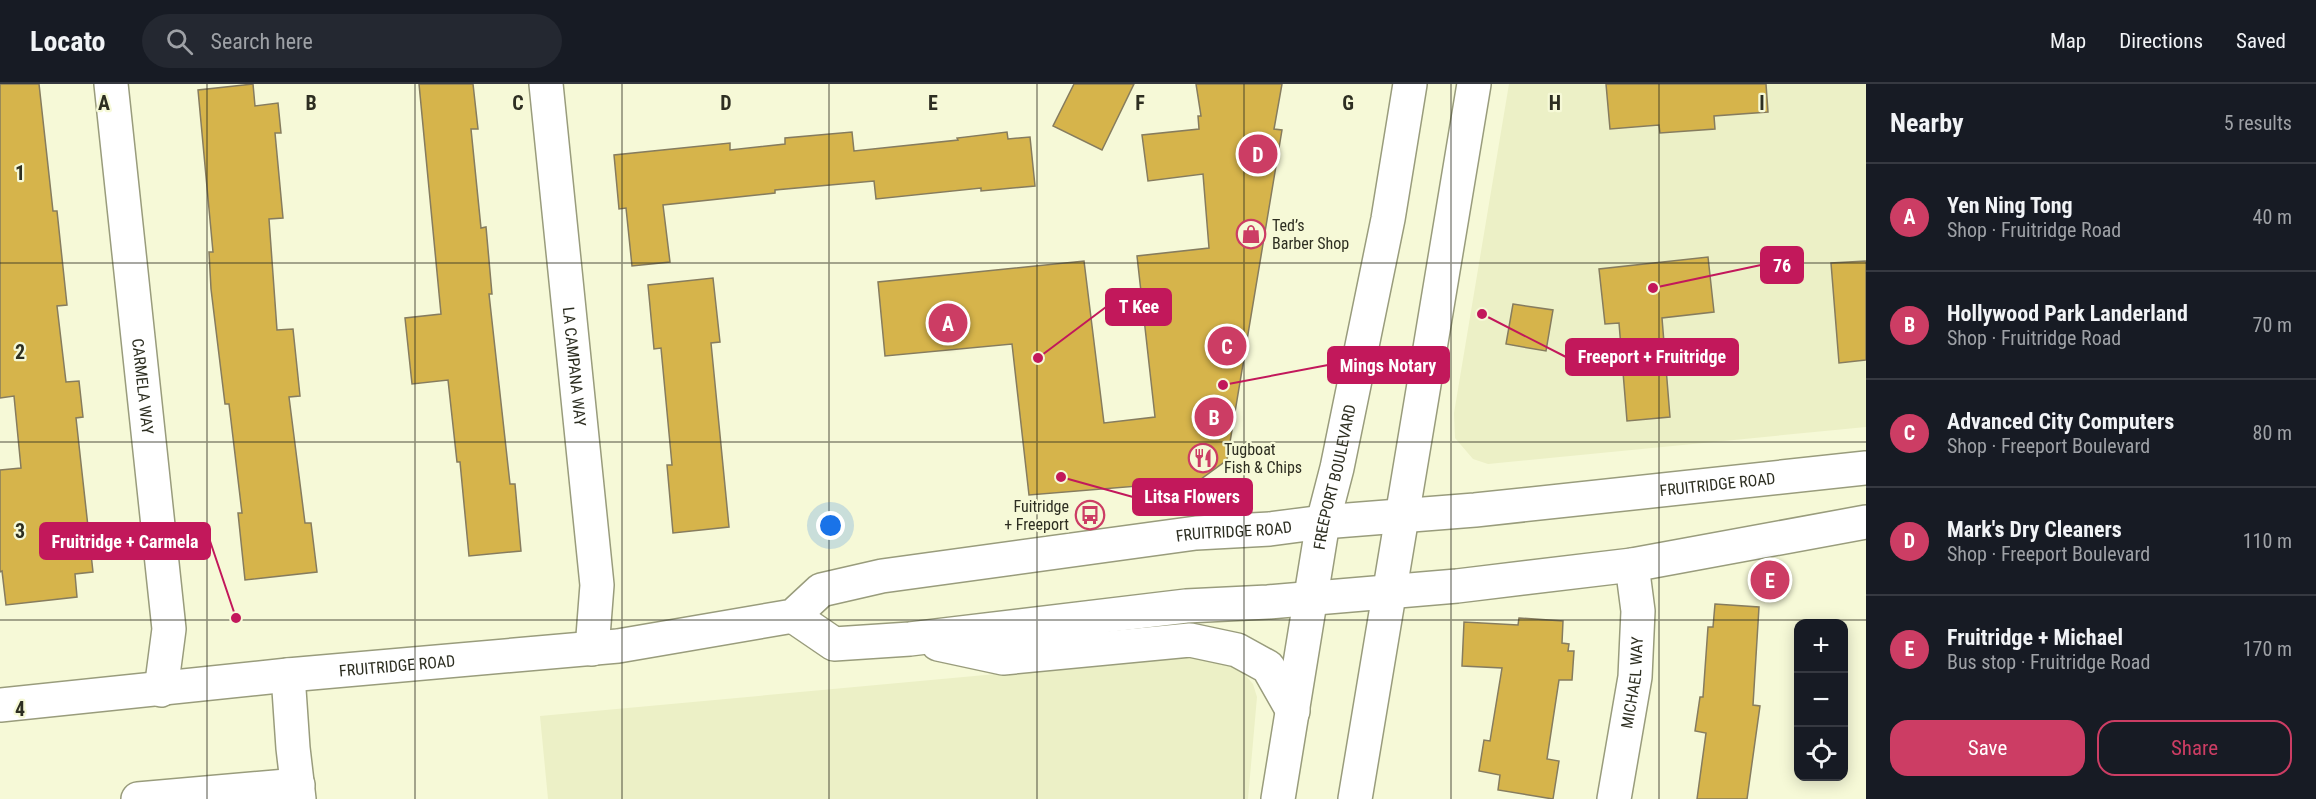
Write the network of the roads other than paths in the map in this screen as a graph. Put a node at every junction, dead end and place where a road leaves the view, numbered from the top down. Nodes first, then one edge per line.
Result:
1 (111, 84) edge
2 (546, 84) edge
3 (1410, 84) edge
4 (1474, 84) edge
5 (1866, 468) edge
6 (1403, 515) junction
7 (1323, 522) junction
8 (1866, 522) edge
9 (1632, 565) junction
10 (1389, 592) junction
11 (1311, 597) junction
12 (793, 616) junction
13 (910, 639) junction
14 (592, 649) junction
15 (288, 675) junction
16 (161, 690) junction
17 (0, 705) edge
18 (1293, 711) junction
19 (299, 792) edge
20 (138, 799) edge
21 (1278, 799) edge
22 (1355, 799) edge
23 (1614, 799) edge

1 - 16 main road, CARMELA WAY
2 - 14 main road, LA CAMPANA WAY
3 - 7 main road, FREEPORT BOULEVARD
4 - 6 main road
5 - 6 main road, FRUITRIDGE ROAD
6 - 7 main road, FRUITRIDGE ROAD
6 - 10 main road
7 - 11 main road, FREEPORT BOULEVARD
7 - 12 main road, FRUITRIDGE ROAD
8 - 9 main road
9 - 10 main road
9 - 23 main road, MICHAEL WAY
10 - 11 main road
10 - 22 main road
11 - 13 main road
11 - 18 main road, FREEPORT BOULEVARD
12 - 13 main road
12 - 14 main road, FRUITRIDGE ROAD
13 - 18 main road
14 - 15 main road, FRUITRIDGE ROAD
15 - 16 main road, FRUITRIDGE ROAD
15 - 19 main road
16 - 17 main road, FRUITRIDGE ROAD
18 - 21 main road, FREEPORT BOULEVARD
19 - 20 main road

